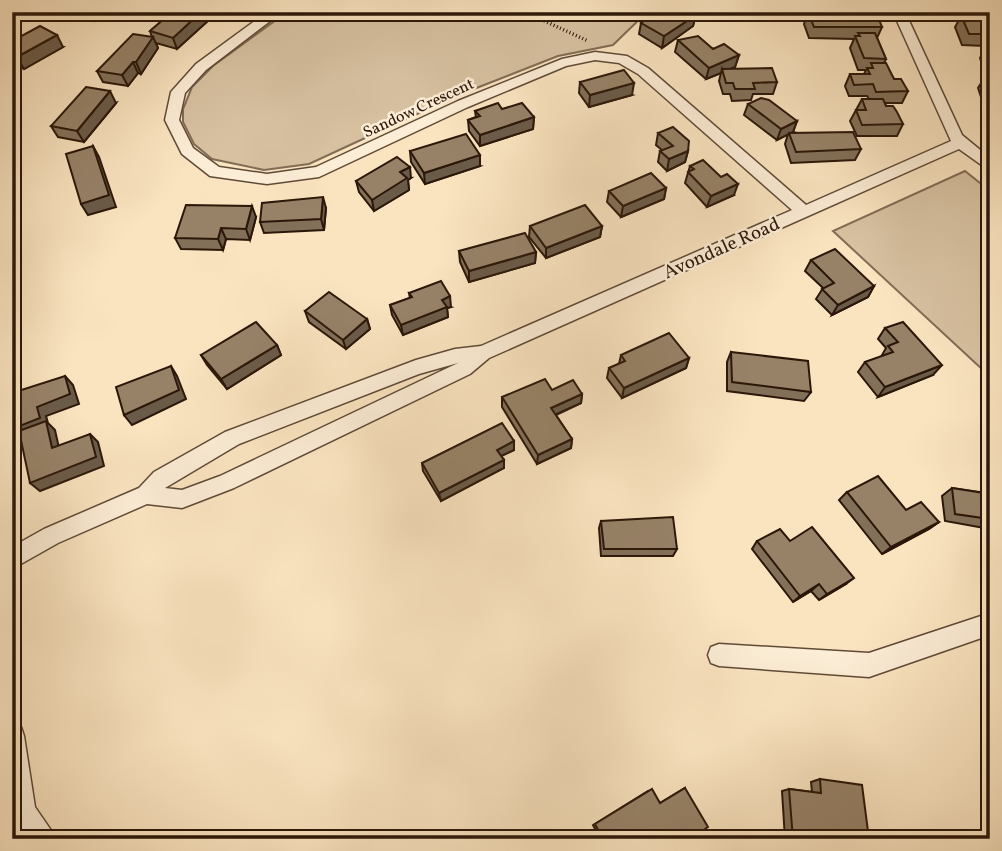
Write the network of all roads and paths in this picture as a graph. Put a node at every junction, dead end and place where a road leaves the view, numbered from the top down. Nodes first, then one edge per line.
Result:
1 (29, 12) edge
2 (276, 12) edge
3 (525, 12) edge
4 (899, 12) edge
5 (12, 21) edge
6 (622, 59) junction
7 (960, 143) junction
8 (990, 166) edge
9 (803, 211) junction
10 (484, 353) junction
11 (146, 495) junction
12 (12, 559) edge
13 (990, 624) edge
14 (719, 655) dead end
15 (12, 736) edge
16 (18, 815) edge
17 (44, 839) edge

1 - 5 street
2 - 6 street, Sandow Crescent
3 - 6 path
4 - 7 street
6 - 9 street
7 - 8 street
7 - 9 street, Avondale Road
9 - 10 street, Avondale Road
10 - 11 street, Avondale Road
10 - 11 street, Avondale Road
11 - 12 street, Avondale Road
13 - 14 street
15 - 16 street
16 - 17 street

